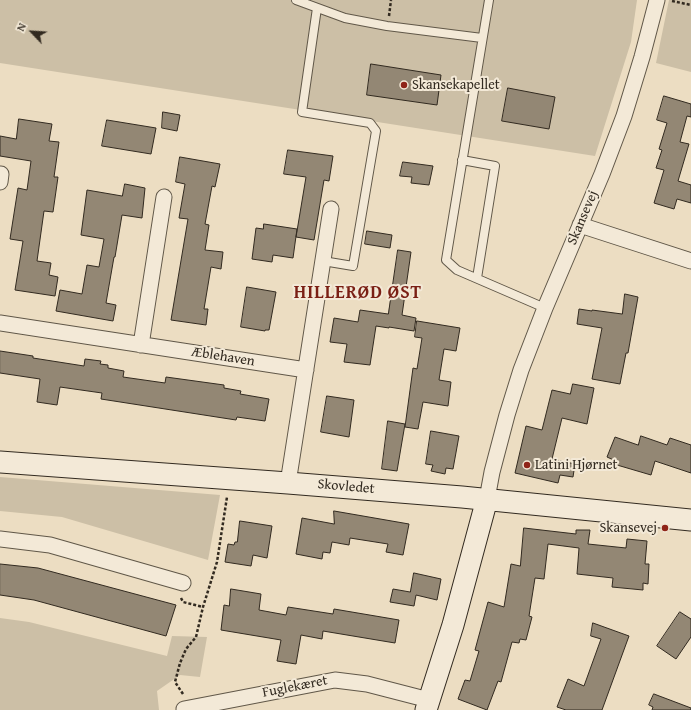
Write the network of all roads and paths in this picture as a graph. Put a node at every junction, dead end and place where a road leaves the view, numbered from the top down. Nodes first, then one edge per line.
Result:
1 (296, 0) edge
2 (488, 0) edge
3 (657, 0) edge
4 (667, 0) edge
5 (691, 5) edge
6 (318, 8) junction
7 (482, 38) junction
8 (462, 160) junction
9 (0, 174) edge
10 (0, 182) edge
11 (164, 197) dead end
12 (331, 209) dead end
13 (580, 225) junction
14 (323, 261) junction
15 (691, 261) edge
16 (476, 278) junction
17 (545, 308) junction
18 (0, 322) edge
19 (141, 345) junction
20 (306, 370) junction
21 (0, 462) edge
22 (230, 478) junction
23 (288, 483) junction
24 (487, 499) junction
25 (691, 520) edge
26 (0, 539) edge
27 (183, 582) dead end
28 (427, 705) edge
29 (189, 708) edge

1 - 6 lane
2 - 7 lane
3 - 13 street, Skansevej
4 - 5 path
6 - 7 lane
6 - 14 lane
7 - 8 lane
8 - 16 lane
8 - 16 lane
9 - 10 street
11 - 19 street
12 - 14 street
13 - 15 street
13 - 17 street, Skansevej
14 - 20 street
16 - 17 lane
17 - 24 street, Skansevej
18 - 19 street, Æblehaven
19 - 20 street, Æblehaven
20 - 23 street
21 - 22 street, Skovledet
22 - 23 street, Skovledet
22 - 29 path
23 - 24 street, Skovledet
24 - 25 street, Skovledet
24 - 28 street, Skansevej
26 - 27 street
28 - 29 street, Fuglekæret

